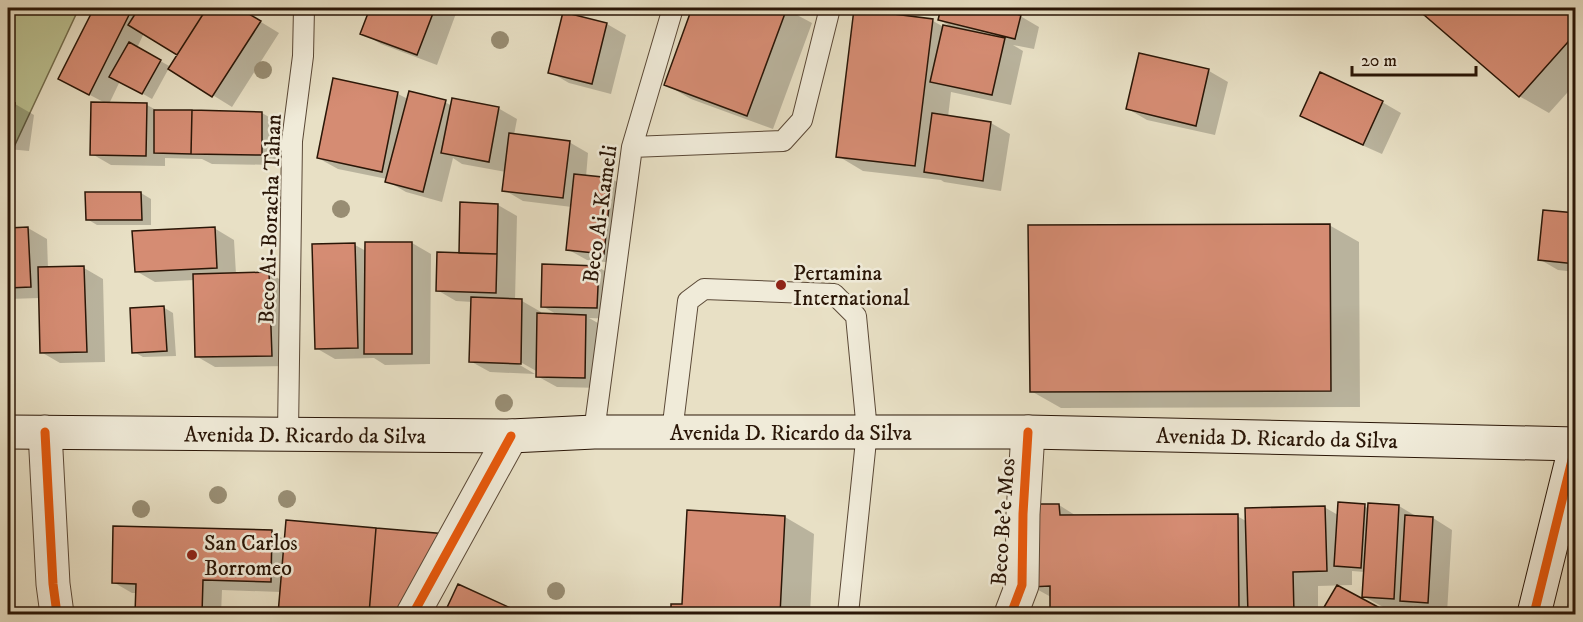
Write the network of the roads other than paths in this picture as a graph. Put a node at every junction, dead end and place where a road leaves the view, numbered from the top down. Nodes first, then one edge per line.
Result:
1 (304, 8) edge
2 (673, 8) edge
3 (830, 8) edge
4 (632, 147) junction
5 (867, 431) junction
6 (8, 432) edge
7 (45, 432) junction
8 (594, 432) junction
9 (672, 432) junction
10 (1028, 432) junction
11 (288, 433) junction
12 (511, 436) junction
13 (1575, 444) edge
14 (57, 615) edge
15 (413, 615) edge
16 (848, 615) edge
17 (1011, 615) edge
18 (1534, 615) edge

1 - 11 lane, Beco Ai-Boracha Tahan
2 - 4 lane, Beco Ai-Kameli
3 - 4 lane
4 - 8 lane, Beco Ai-Kameli
5 - 9 main road, Avenida D. Ricardo da Silva
5 - 9 lane
5 - 10 main road, Avenida D. Ricardo da Silva
5 - 16 lane
6 - 7 main road, Avenida D. Ricardo da Silva
7 - 11 main road, Avenida D. Ricardo da Silva
7 - 14 main road
8 - 9 main road, Avenida D. Ricardo da Silva
8 - 12 main road, Avenida D. Ricardo da Silva
10 - 13 main road, Avenida D. Ricardo da Silva
10 - 17 main road, Beco Be'e Mos
11 - 12 main road, Avenida D. Ricardo da Silva
12 - 15 main road
13 - 18 main road

